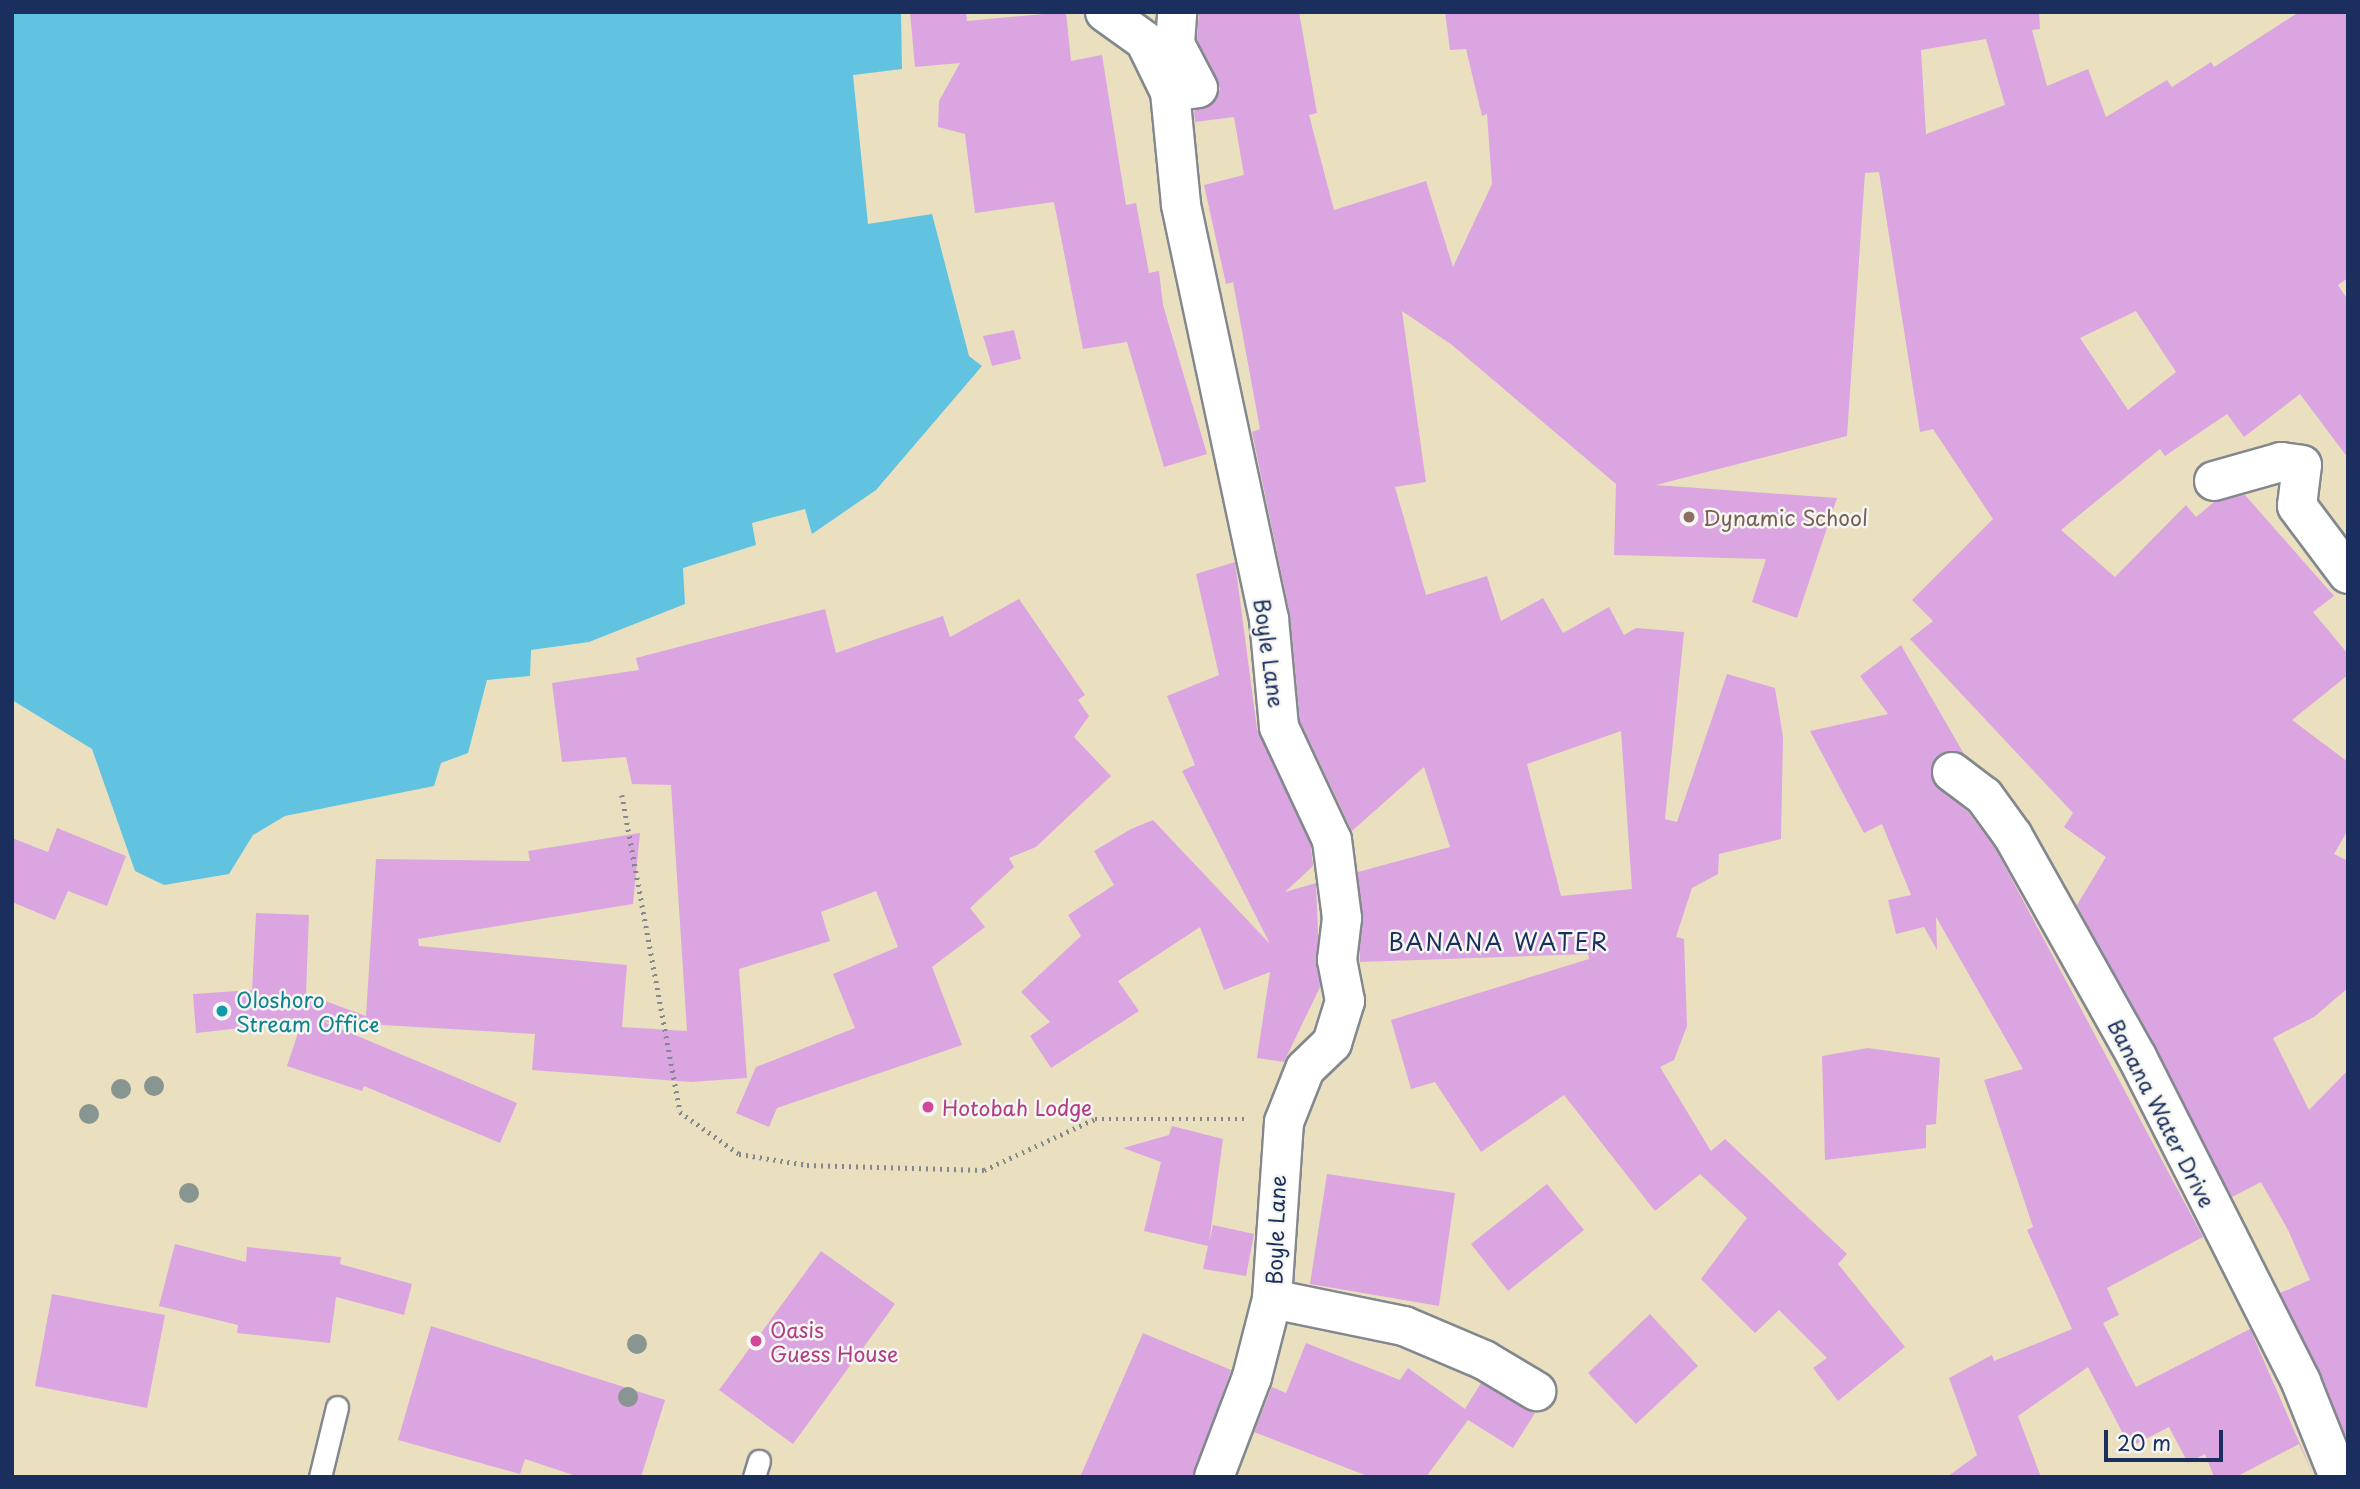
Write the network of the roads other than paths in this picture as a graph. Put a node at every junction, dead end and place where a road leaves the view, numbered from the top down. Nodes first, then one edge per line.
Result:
1 (1105, 12) edge
2 (1177, 12) edge
3 (1170, 92) junction
4 (2214, 481) dead end
5 (2348, 574) edge
6 (1952, 772) dead end
7 (1272, 1299) junction
8 (1536, 1391) dead end
9 (337, 1407) dead end
10 (320, 1477) edge
11 (1214, 1477) edge
12 (2339, 1477) edge

1 - 3 street, Boyle Lane
2 - 3 street
3 - 7 street, Boyle Lane
4 - 5 street
6 - 12 street, Banana Water Drive
7 - 8 street, Boyle Lane
7 - 11 street, Boyle Lane
9 - 10 lane

